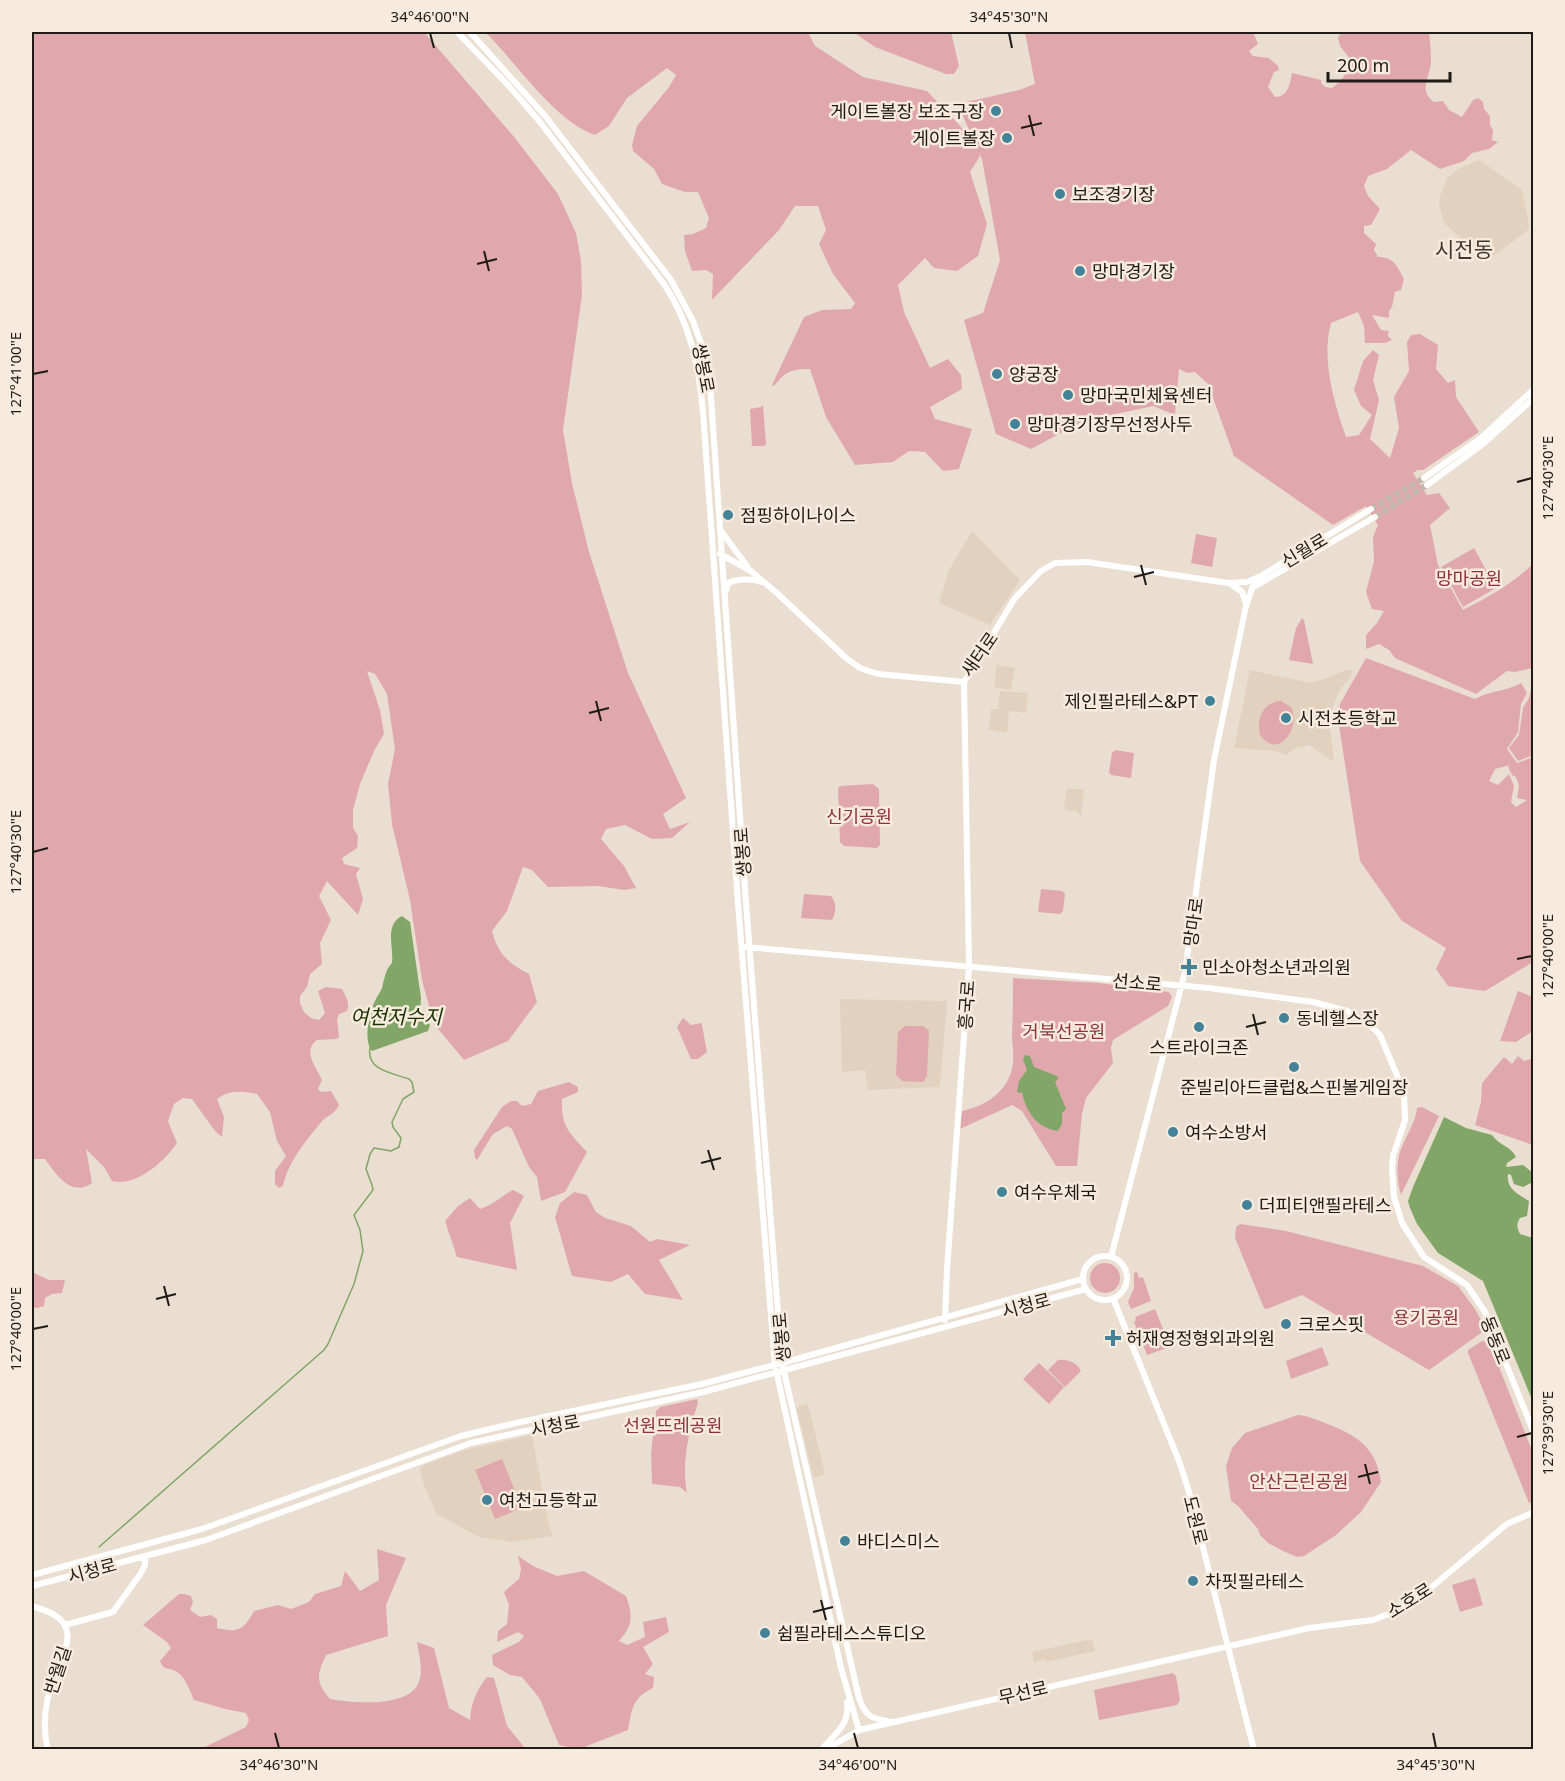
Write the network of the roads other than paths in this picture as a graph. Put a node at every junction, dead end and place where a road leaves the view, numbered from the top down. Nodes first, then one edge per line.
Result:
1 (457, 32) edge
2 (470, 32) edge
3 (1533, 389) edge
4 (1533, 398) edge
5 (703, 412) junction
6 (712, 412) junction
7 (1424, 478) tunnel mouth
8 (1427, 485) tunnel mouth
9 (1371, 509) tunnel mouth
10 (719, 517) junction
11 (1375, 517) tunnel mouth
12 (722, 554) junction
13 (713, 555) junction
14 (751, 571) junction
15 (1261, 576) junction
16 (765, 583) junction
17 (1231, 583) junction
18 (1252, 589) junction
19 (724, 597) junction
20 (1246, 606) junction
21 (964, 682) junction
22 (742, 946) junction
23 (750, 947) junction
24 (969, 967) junction
25 (1182, 986) junction
26 (1111, 1257) junction
27 (1436, 1264) joint
28 (1083, 1279) junction
29 (1086, 1289) junction
30 (1113, 1299) junction
31 (945, 1318) junction
32 (947, 1327) junction
33 (779, 1364) junction
34 (781, 1372) junction
35 (607, 1404) junction
36 (610, 1414) junction
37 (1533, 1433) edge
38 (418, 1452) junction
39 (421, 1461) junction
40 (1533, 1512) edge
41 (145, 1556) junction
42 (32, 1575) edge
43 (32, 1586) edge
44 (32, 1606) edge
45 (77, 1623) junction
46 (65, 1625) junction
47 (842, 1626) junction
48 (832, 1628) junction
49 (68, 1635) junction
50 (1227, 1646) junction
51 (841, 1668) junction
52 (892, 1722) junction
53 (859, 1730) junction
54 (48, 1749) edge
55 (823, 1749) edge
56 (1254, 1749) edge

1 - 5 street, 쌍봉로
2 - 6 street, 쌍봉로
3 - 7 street
4 - 8 street
5 - 6 street
5 - 13 street, 쌍봉로
6 - 10 street, 쌍봉로
9 - 15 street, 신월로
10 - 12 street, 쌍봉로
10 - 14 street
11 - 18 street, 신월로
12 - 13 street
12 - 14 street, 새터로
12 - 19 street, 쌍봉로
13 - 22 street, 쌍봉로
14 - 16 street, 새터로
15 - 17 street, 신월로
15 - 18 street, 망마로
16 - 19 street
16 - 21 street, 새터로
17 - 20 street
17 - 21 street, 새터로
18 - 20 street, 망마로
19 - 23 street, 쌍봉로
20 - 25 street, 망마로
21 - 24 street, 흥국로
22 - 23 street, 선소로
22 - 33 street, 쌍봉로
23 - 24 street, 선소로
23 - 33 street, 쌍봉로
24 - 25 street, 선소로
24 - 31 street, 흥국로
25 - 26 street, 망마로
25 - 27 street, 선소로
26 - 28 street
26 - 30 street
27 - 37 street, 동동로
28 - 29 street
28 - 31 street, 시청로
29 - 30 street
29 - 32 street, 시청로
30 - 50 street, 도원로
31 - 32 street, 흥국로
31 - 33 street, 시청로
32 - 34 street, 시청로
33 - 34 street, 쌍봉로
33 - 35 street, 시청로
34 - 36 street, 시청로
34 - 47 street, 쌍봉로
34 - 48 street, 쌍봉로
35 - 36 street
35 - 38 street, 시청로
36 - 39 street, 시청로
38 - 39 street
38 - 42 street, 시청로
39 - 41 street, 시청로
40 - 50 street, 소호로
41 - 43 street, 시청로
41 - 45 street, 반월길
44 - 46 street, 반월길
45 - 46 street, 반월길
45 - 49 street
46 - 49 street, 반월길
47 - 48 street
47 - 52 street, 쌍봉로
48 - 51 street, 쌍봉로
49 - 54 street, 반월길
50 - 52 street, 무선로
50 - 56 street, 도원로
51 - 53 street, 쌍봉로
51 - 55 street
52 - 53 street, 무선로
53 - 55 street, 무선로

